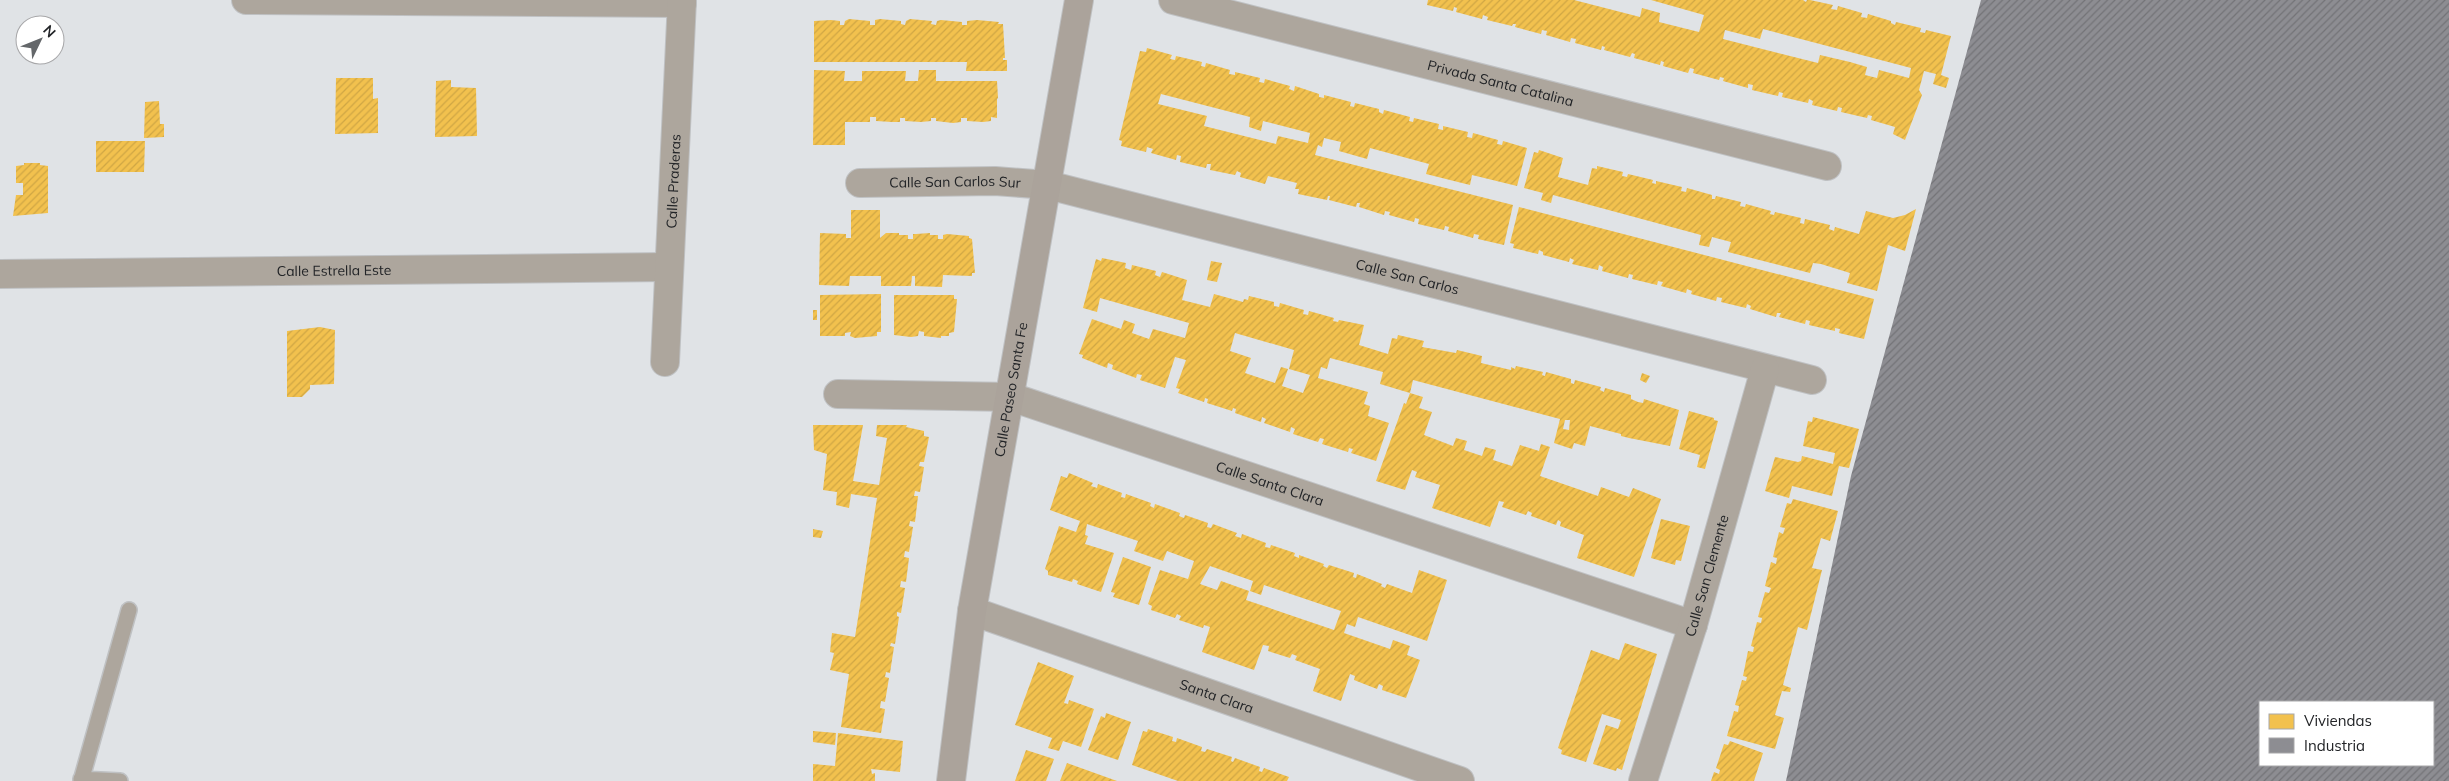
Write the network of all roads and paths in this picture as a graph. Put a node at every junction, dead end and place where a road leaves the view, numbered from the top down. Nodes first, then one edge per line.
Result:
1 (246, 0) edge
2 (1079, 0) edge
3 (1173, 0) edge
4 (682, 2) edge
5 (1827, 166) dead end
6 (860, 183) dead end
7 (1048, 185) junction
8 (669, 267) junction
9 (0, 274) edge
10 (665, 362) dead end
11 (1765, 368) junction
12 (1812, 380) dead end
13 (838, 394) dead end
14 (1010, 397) junction
15 (129, 610) dead end
16 (972, 611) junction
17 (1693, 624) junction
18 (81, 780) edge
19 (120, 781) edge
20 (951, 781) edge
21 (1460, 781) edge
22 (1643, 781) edge

1 - 4 street
2 - 7 street, Calle Paseo Santa Fe
3 - 5 street, Privada Santa Catalina
4 - 8 street, Calle Praderas
6 - 7 street, Calle San Carlos Sur
7 - 11 street, Calle San Carlos
7 - 14 street, Calle Paseo Santa Fe
8 - 9 street, Calle Estrella Este
8 - 10 street, Calle Praderas
11 - 12 street, Calle San Carlos
11 - 17 street, Calle San Clemente
13 - 14 street, Calle Santa Clara
14 - 16 street, Calle Paseo Santa Fe
14 - 17 street, Calle Santa Clara
15 - 18 lane
16 - 20 street, Calle Paseo Santa Fe
16 - 21 street, Santa Clara
17 - 22 street, Calle San Clemente
18 - 19 lane

